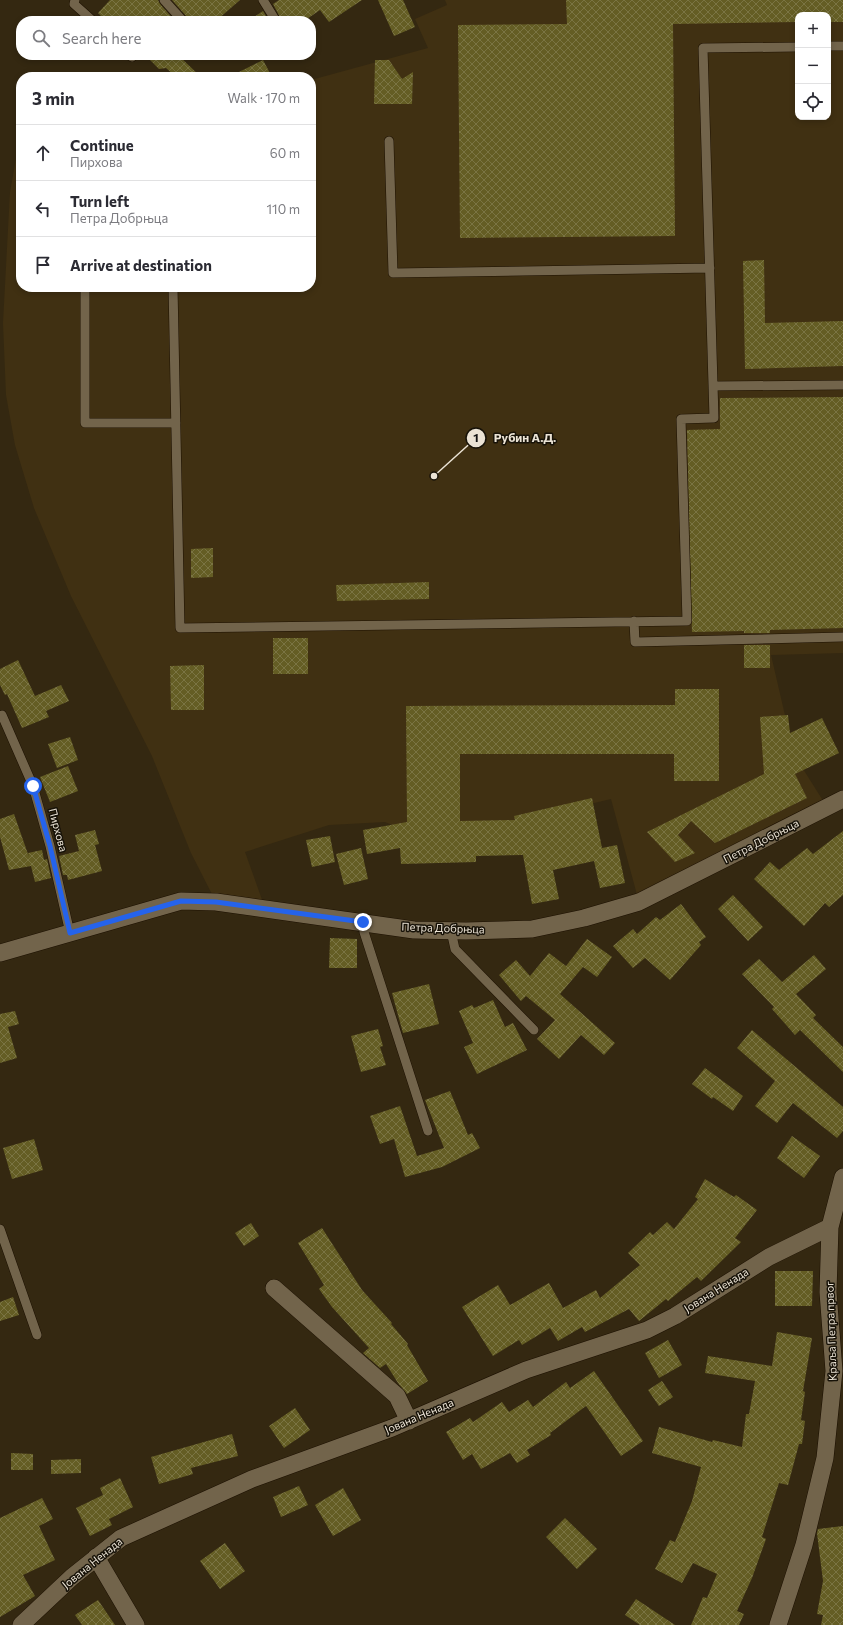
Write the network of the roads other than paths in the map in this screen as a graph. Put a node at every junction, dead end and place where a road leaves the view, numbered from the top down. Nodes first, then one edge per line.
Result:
1 (75, 0) edge
2 (164, 0) edge
3 (263, 0) edge
4 (87, 16) edge
5 (178, 16) edge
6 (273, 16) edge
7 (795, 46) edge
8 (831, 46) edge
9 (843, 46) edge
10 (389, 141) dead end
11 (710, 268) junction
12 (85, 292) edge
13 (173, 292) edge
14 (843, 385) edge
15 (714, 386) junction
16 (176, 424) junction
17 (634, 621) junction
18 (843, 637) edge
19 (2, 715) dead end
20 (843, 799) edge
21 (363, 922) junction
22 (451, 931) junction
23 (70, 933) junction
24 (0, 953) edge
25 (534, 1030) dead end
26 (428, 1131) dead end
27 (843, 1177) edge
28 (830, 1226) junction
29 (0, 1229) edge
30 (274, 1288) dead end
31 (37, 1335) dead end
32 (834, 1371) junction
33 (843, 1392) edge
34 (409, 1421) junction
35 (96, 1557) junction
36 (21, 1625) edge
37 (136, 1625) edge
38 (778, 1625) edge

1 - 4 lane
2 - 5 lane
3 - 6 lane
7 - 11 lane
8 - 9 lane
10 - 11 lane
11 - 15 lane
12 - 16 lane
13 - 16 lane
14 - 15 lane
15 - 17 lane
16 - 17 lane
17 - 18 lane
19 - 23 lane, Пирхова
20 - 22 street, Петра Добрњца
21 - 22 street, Петра Добрњца
21 - 23 street, Петра Добрњца
21 - 26 lane
22 - 25 lane
23 - 24 street, Петра Добрњца
27 - 28 street, Краља Петра првог
28 - 32 street, Краља Петра првог
28 - 34 street, Јована Ненада
29 - 31 lane
30 - 34 street
32 - 33 street
32 - 38 street, Краља Петра првог
34 - 35 street, Јована Ненада
35 - 36 street, Јована Ненада
35 - 37 street

